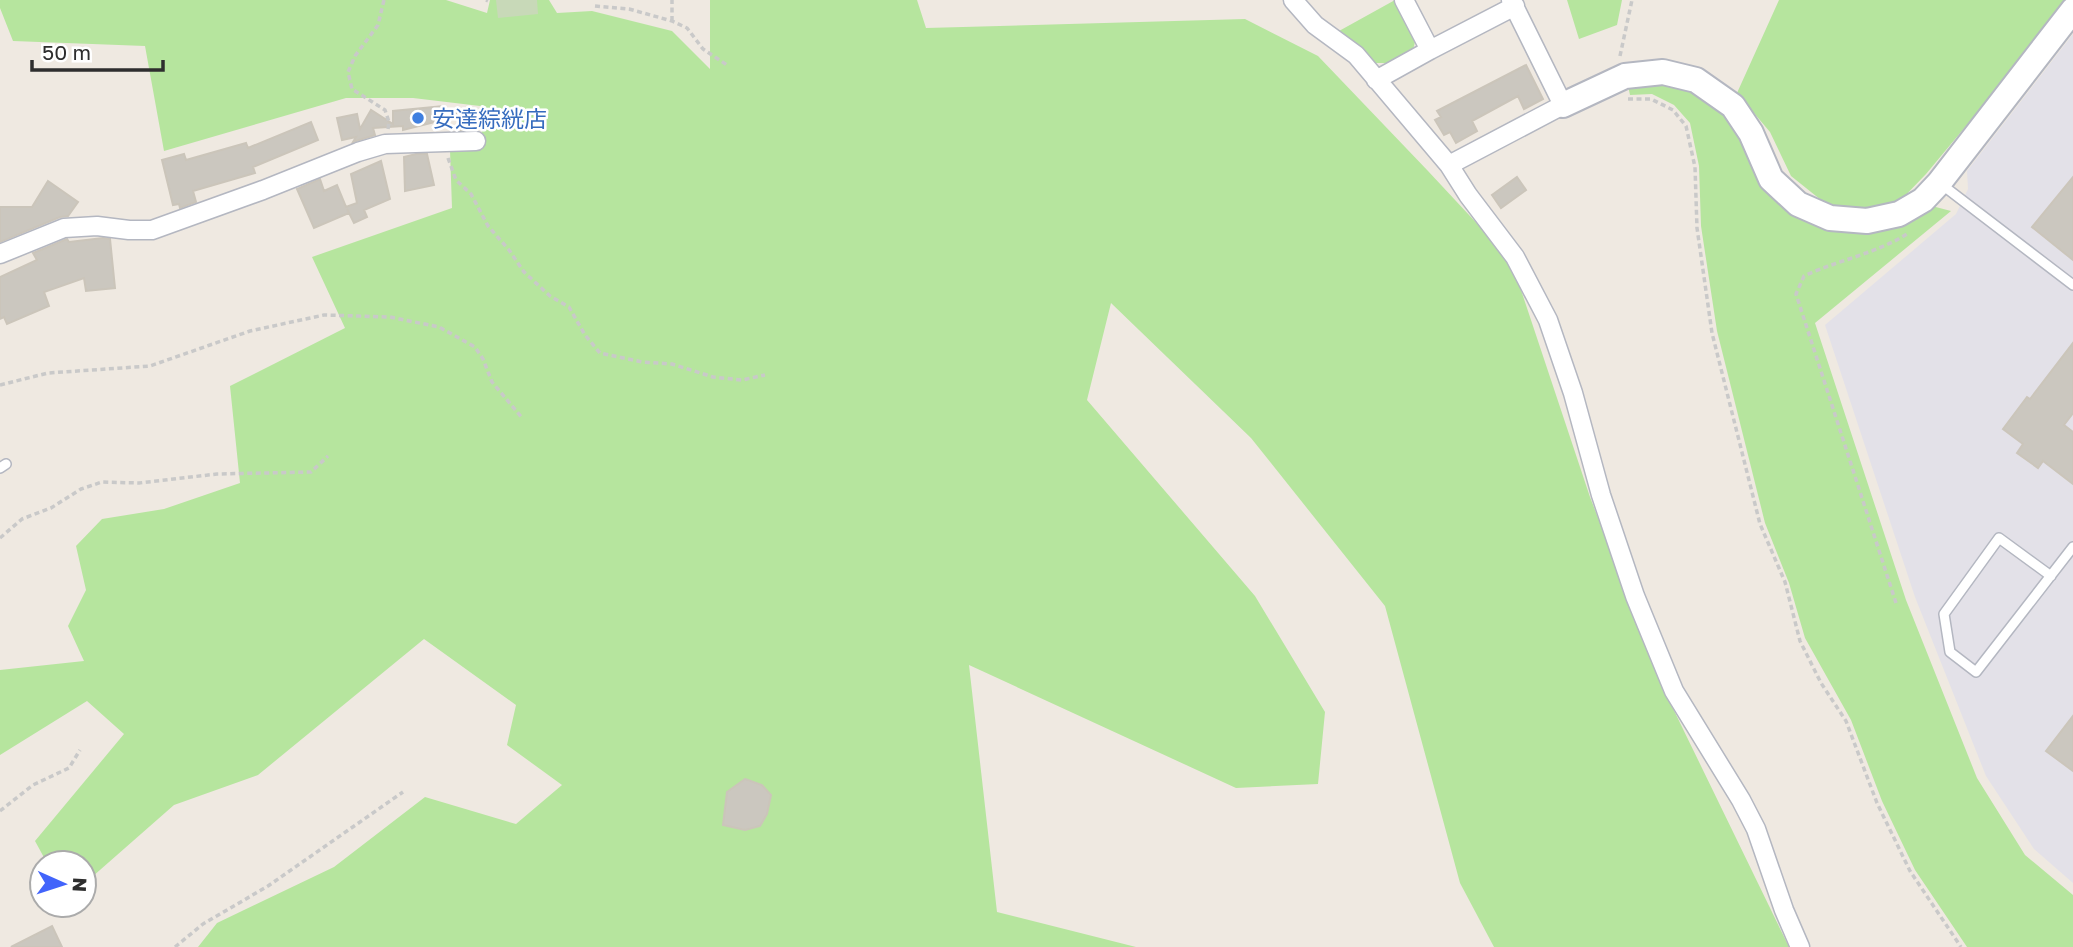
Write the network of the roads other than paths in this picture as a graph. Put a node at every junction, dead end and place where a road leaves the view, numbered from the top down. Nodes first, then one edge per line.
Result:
1 (1293, 0) edge
2 (1404, 0) edge
3 (1513, 3) edge
4 (2073, 10) edge
5 (1430, 50) junction
6 (1376, 80) junction
7 (1563, 105) junction
8 (475, 141) dead end
9 (1450, 165) junction
10 (1939, 183) junction
11 (0, 254) edge
12 (2073, 285) edge
13 (2073, 547) edge
14 (2050, 576) junction
15 (1800, 947) edge

1 - 6 street
2 - 5 street
3 - 5 street
3 - 7 street
4 - 10 street
5 - 6 street
6 - 9 street
7 - 9 street
7 - 10 street
8 - 11 street
9 - 15 street
10 - 12 lane
13 - 14 lane
14 - 14 lane

